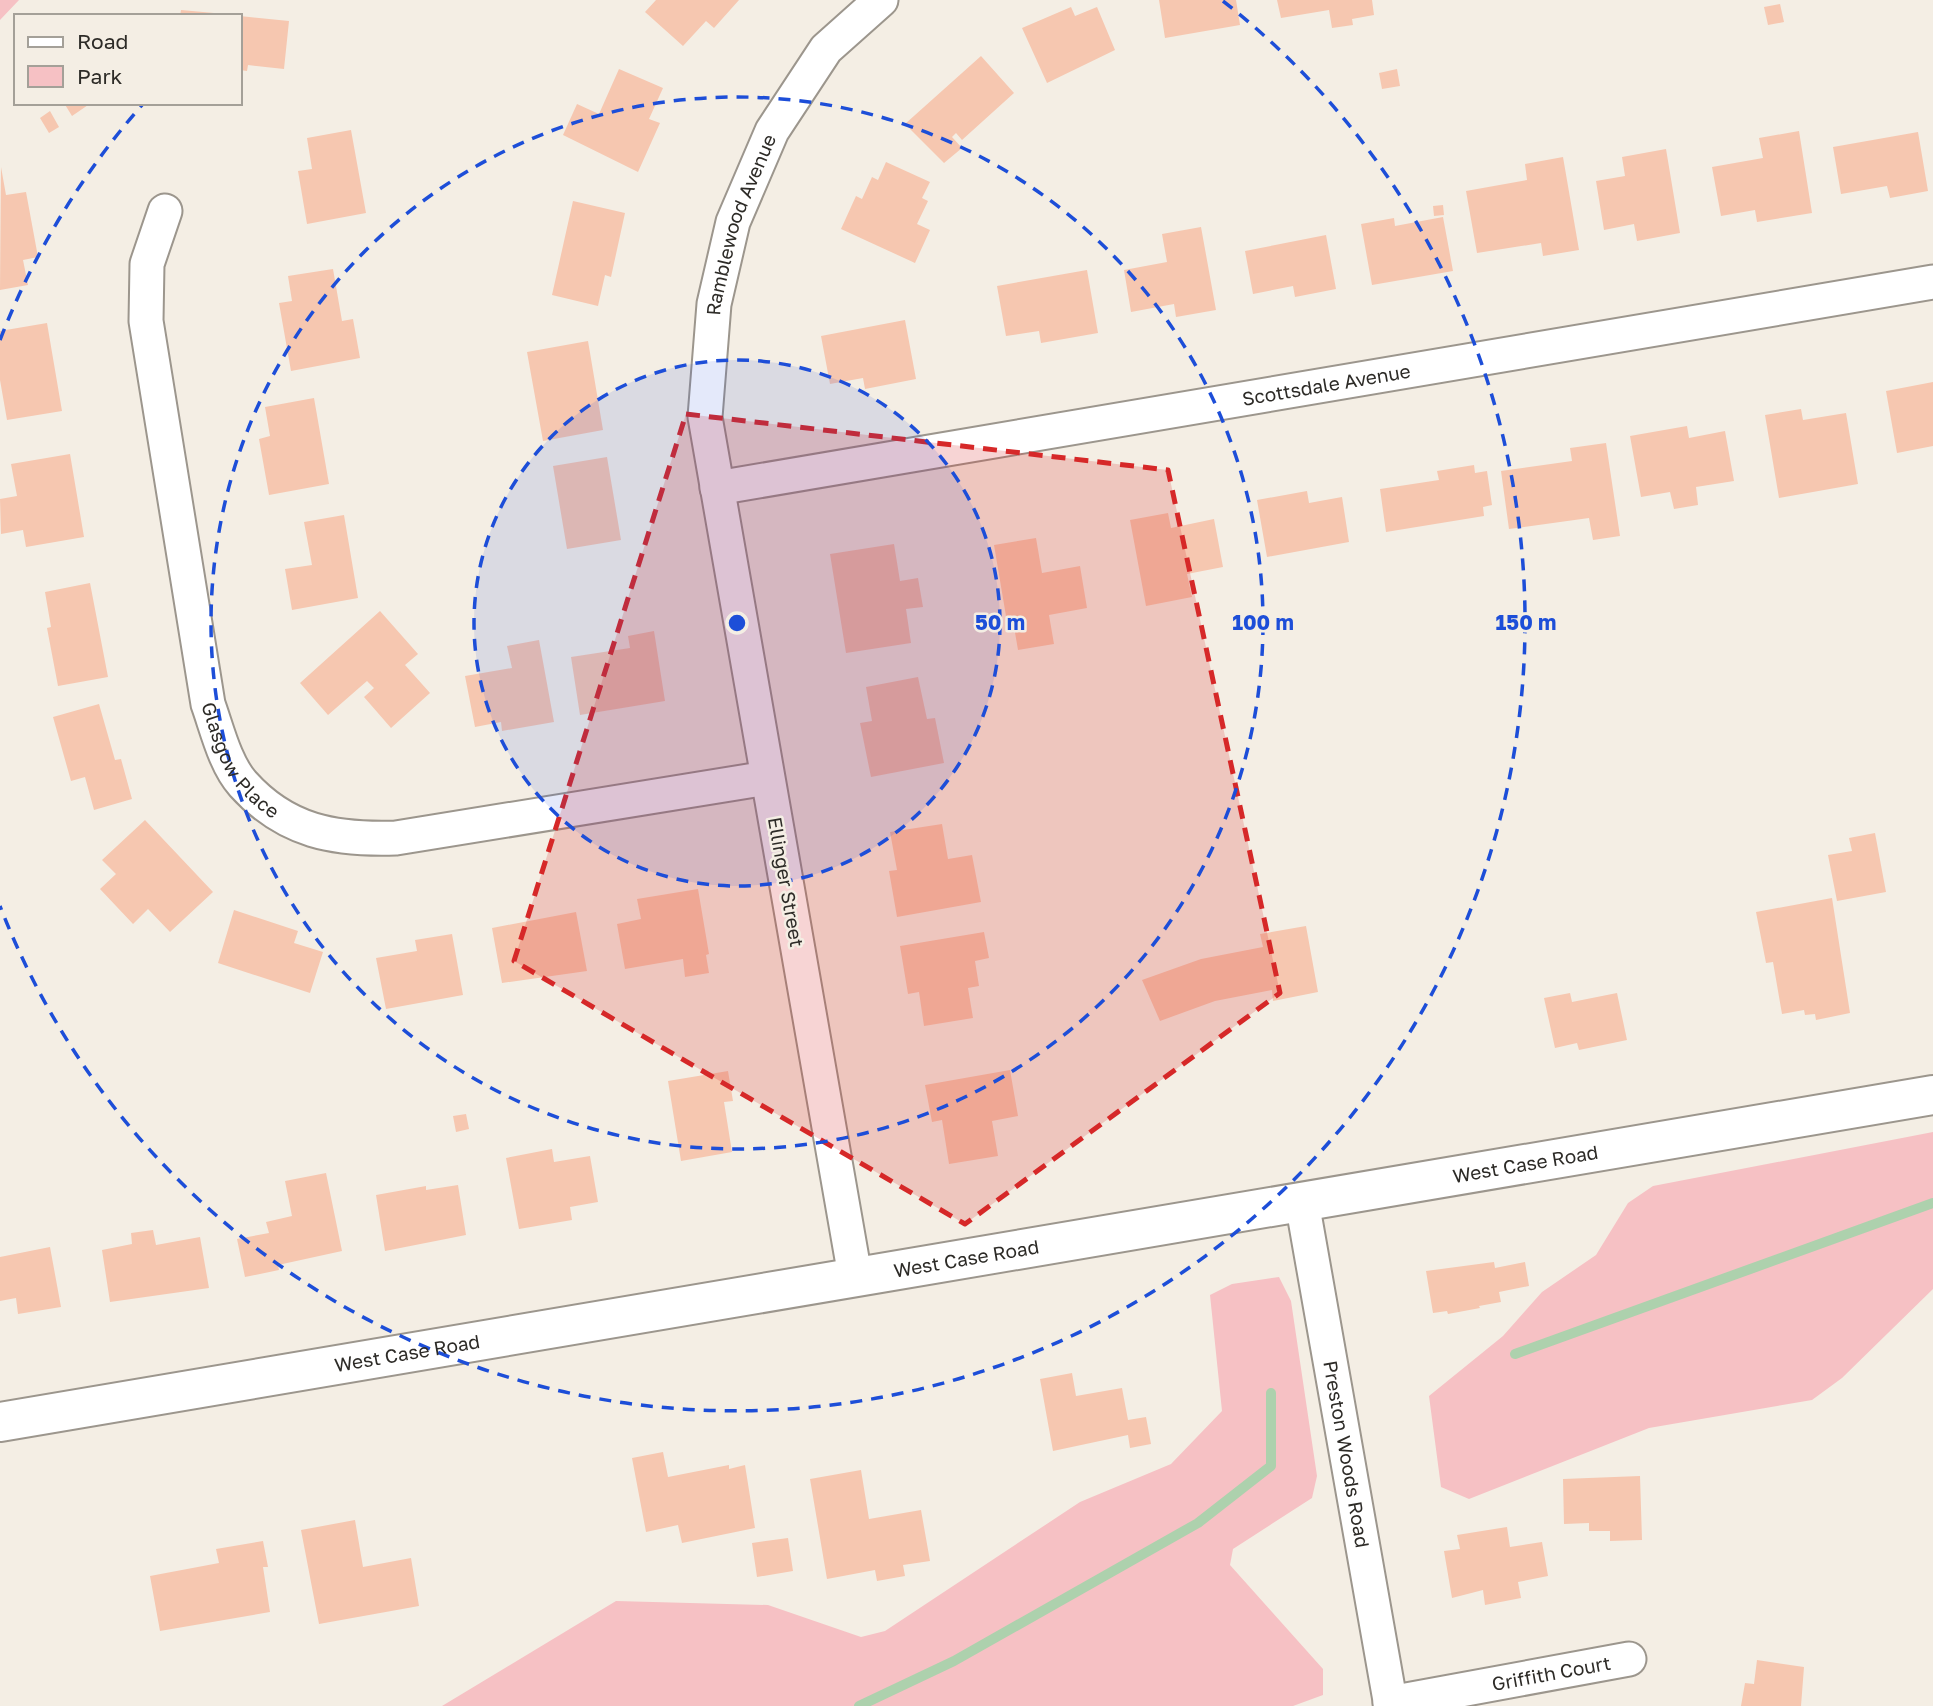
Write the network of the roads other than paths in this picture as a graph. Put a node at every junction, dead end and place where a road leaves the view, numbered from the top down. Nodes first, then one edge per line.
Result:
1 (881, 0) edge
2 (165, 211) dead end
3 (1933, 282) edge
4 (717, 488) junction
5 (767, 778) junction
6 (1933, 1095) edge
7 (1302, 1202) junction
8 (855, 1276) junction
9 (0, 1422) edge
10 (1629, 1659) dead end
11 (1391, 1704) edge

1 - 4 street, Ramblewood Avenue
2 - 5 street, Glasgow Place
3 - 4 street, Scottsdale Avenue
4 - 5 street, Ellinger Street
5 - 8 street, Ellinger Street
6 - 7 main road, West Case Road
7 - 8 main road, West Case Road
7 - 11 street, Preston Woods Road
8 - 9 main road, West Case Road
10 - 11 street, Griffith Court

